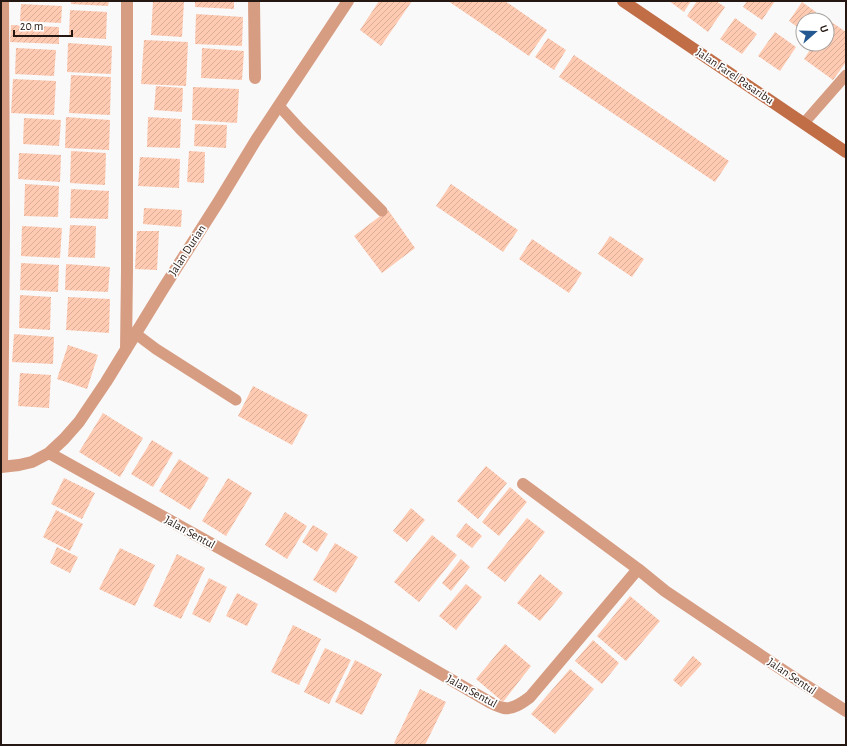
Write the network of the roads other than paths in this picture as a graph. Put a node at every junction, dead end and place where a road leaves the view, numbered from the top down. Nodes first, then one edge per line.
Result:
1 (3, 1) edge
2 (127, 1) edge
3 (254, 1) edge
4 (348, 1) edge
5 (623, 1) edge
6 (846, 75) edge
7 (255, 78) dead end
8 (279, 106) junction
9 (804, 123) junction
10 (846, 152) edge
11 (382, 211) dead end
12 (136, 334) junction
13 (126, 351) junction
14 (236, 400) dead end
15 (49, 453) junction
16 (1, 467) edge
17 (523, 484) dead end
18 (638, 569) junction
19 (846, 712) edge

1 - 16 street
2 - 13 street
3 - 7 street
4 - 8 street, Jalan Durian
5 - 9 street, Jalan Farel Pasaribu
6 - 9 lane
8 - 11 lane
8 - 12 street, Jalan Durian
9 - 10 street, Jalan Farel Pasaribu
12 - 13 street, Jalan Durian
12 - 14 lane
13 - 15 street, Jalan Durian
15 - 16 street, Jalan Durian
15 - 18 street, Jalan Sentul
17 - 18 street
18 - 19 street, Jalan Sentul

